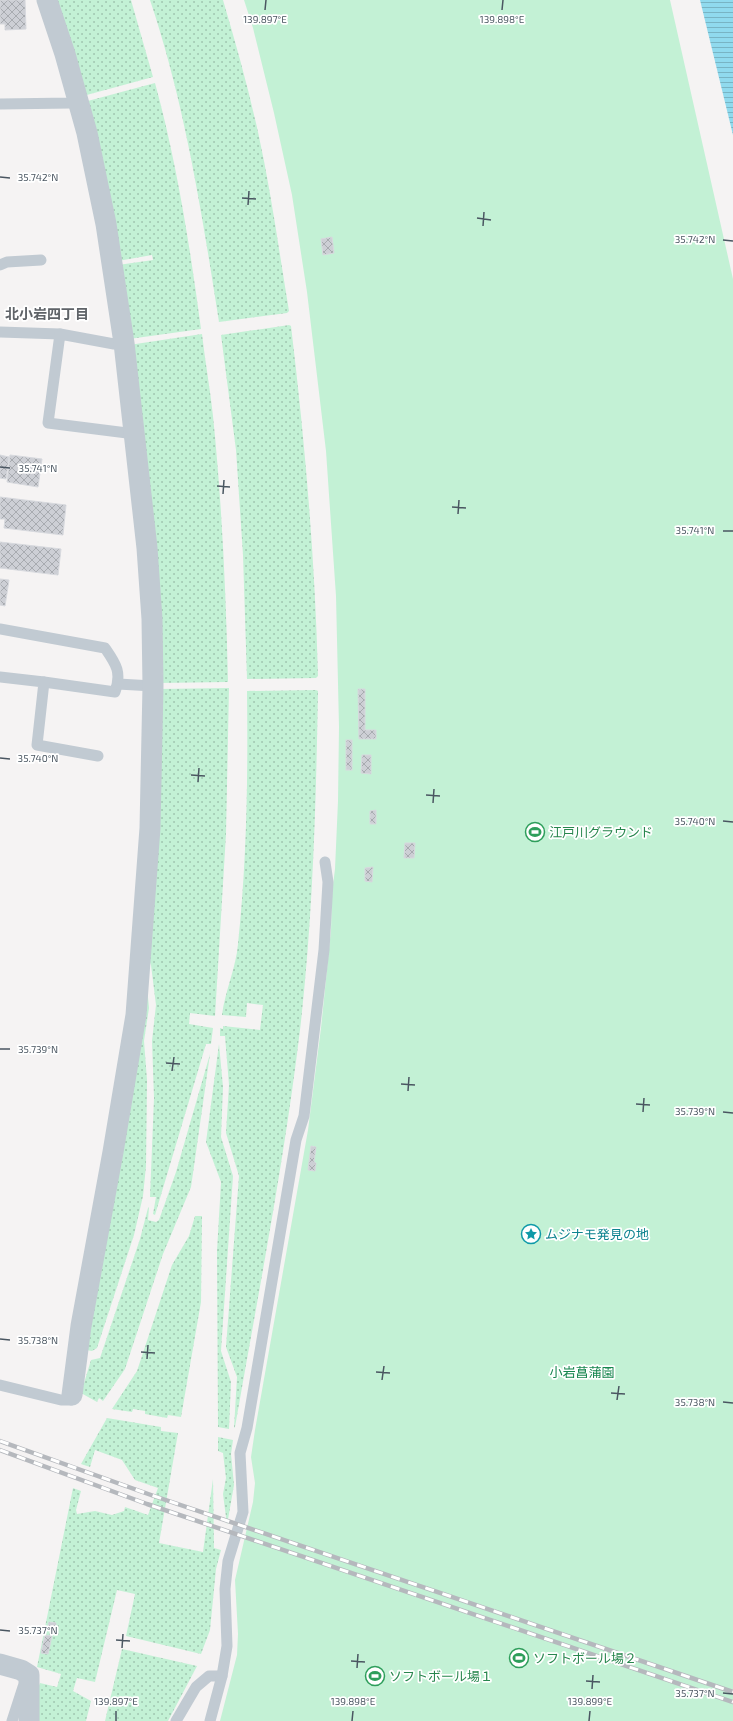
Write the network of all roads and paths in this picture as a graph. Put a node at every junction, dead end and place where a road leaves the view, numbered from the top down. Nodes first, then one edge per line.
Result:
1 (47, 0) edge
2 (79, 101) junction
3 (0, 104) edge
4 (41, 260) dead end
5 (0, 265) edge
6 (0, 332) edge
7 (60, 334) junction
8 (124, 343) junction
9 (135, 434) junction
10 (0, 629) edge
11 (0, 677) edge
12 (44, 682) junction
13 (118, 684) junction
14 (153, 686) junction
15 (98, 756) dead end
16 (325, 862) dead end
17 (0, 1385) edge
18 (72, 1395) joint
19 (0, 1664) edge
20 (29, 1676) junction
21 (222, 1676) junction
22 (12, 1721) edge
23 (29, 1721) edge
24 (176, 1721) edge
25 (210, 1721) edge

1 - 2 street
2 - 3 lane
2 - 8 street
4 - 5 lane
6 - 7 lane
7 - 8 lane
7 - 9 lane
8 - 9 street
9 - 14 street
10 - 13 lane
11 - 12 lane
12 - 13 lane
12 - 15 lane
13 - 14 lane
14 - 18 street
16 - 21 lane
17 - 18 lane
19 - 20 street
20 - 22 lane
20 - 23 street
21 - 24 lane
21 - 25 lane

